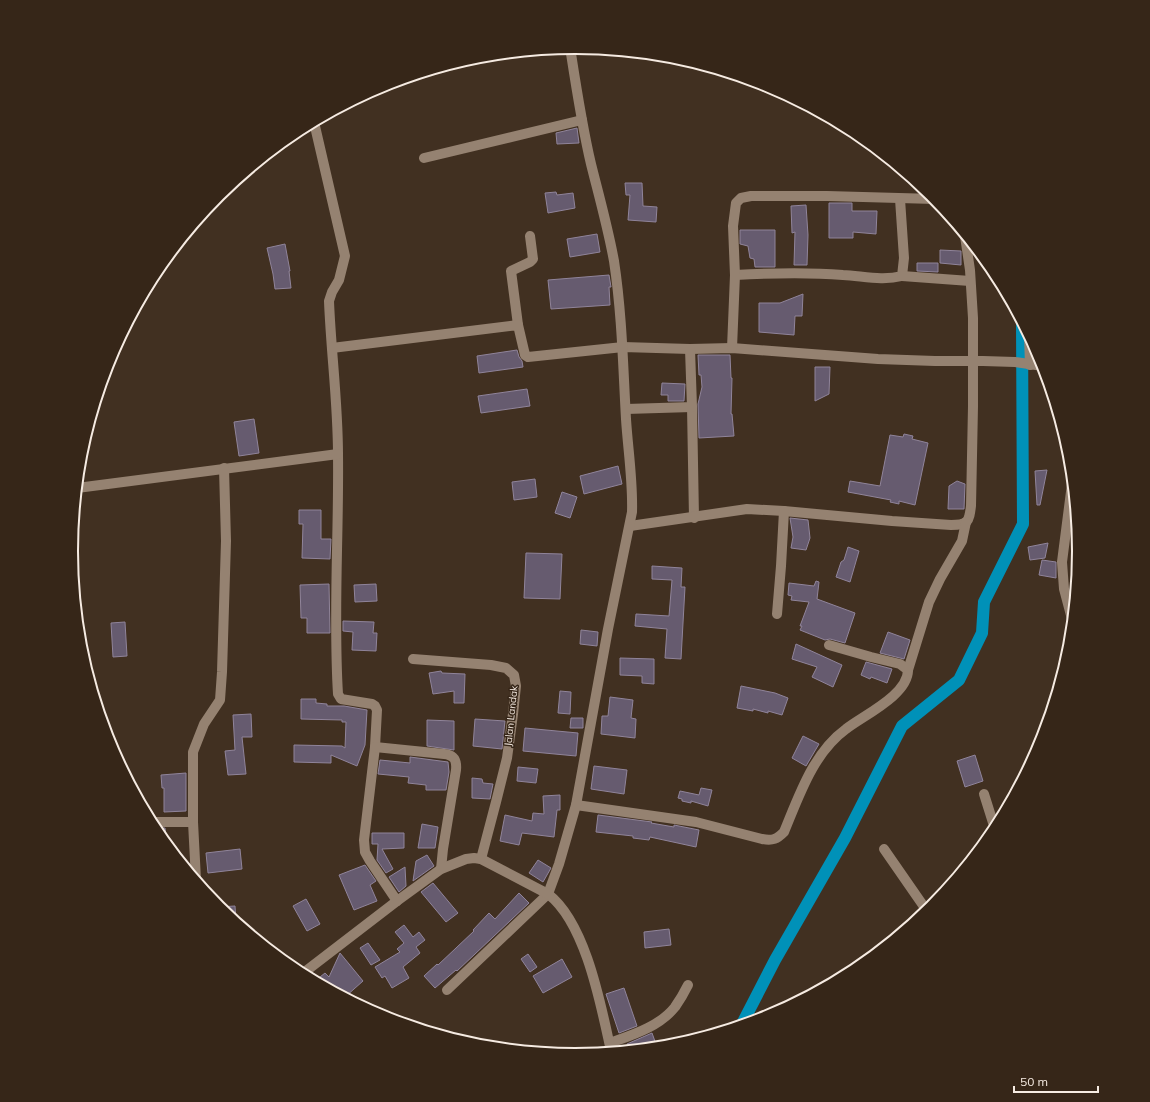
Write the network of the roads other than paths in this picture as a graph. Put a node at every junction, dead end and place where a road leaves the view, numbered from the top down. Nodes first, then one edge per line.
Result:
1 (571, 54) edge
2 (582, 120) junction
3 (315, 128) edge
4 (424, 158) dead end
5 (900, 199) junction
6 (926, 200) edge
7 (530, 236) dead end
8 (966, 244) edge
9 (735, 275) junction
10 (902, 276) junction
11 (970, 281) junction
12 (518, 325) junction
13 (623, 347) junction
14 (332, 348) junction
15 (732, 348) junction
16 (690, 349) junction
17 (1030, 351) edge
18 (972, 360) junction
19 (1030, 365) junction
20 (1036, 365) edge
21 (692, 407) junction
22 (626, 409) junction
23 (338, 454) junction
24 (224, 468) junction
25 (82, 487) edge
26 (1070, 509) edge
27 (784, 511) junction
28 (694, 518) junction
29 (966, 522) junction
30 (630, 526) junction
31 (1069, 607) edge
32 (777, 614) dead end
33 (829, 645) dead end
34 (412, 659) dead end
35 (908, 670) junction
36 (375, 747) junction
37 (984, 794) dead end
38 (576, 805) junction
39 (992, 820) edge
40 (159, 822) edge
41 (193, 822) junction
42 (884, 849) dead end
43 (481, 859) junction
44 (441, 869) junction
45 (196, 872) edge
46 (548, 894) junction
47 (396, 901) junction
48 (923, 905) edge
49 (308, 970) edge
50 (688, 985) dead end
51 (447, 990) dead end
52 (610, 1047) edge

1 - 2 street
2 - 4 street
2 - 13 street
3 - 14 street
5 - 6 street
5 - 9 street
5 - 10 street
7 - 12 street
8 - 11 street
9 - 10 street
9 - 15 street
10 - 11 street
11 - 18 street
12 - 13 street
12 - 14 street
13 - 16 street
13 - 22 street
14 - 23 street
15 - 16 street
15 - 18 street
16 - 21 street
17 - 19 street
18 - 19 street
18 - 29 street
19 - 20 street
21 - 22 street
21 - 28 street
22 - 30 street
23 - 24 street
23 - 36 street
24 - 25 street
24 - 41 street
26 - 31 street
27 - 28 street
27 - 29 street
27 - 32 street
28 - 30 street
29 - 35 street
30 - 38 street
33 - 35 street
34 - 43 street, Jalan Landak
35 - 38 street
36 - 44 street
36 - 47 street
37 - 39 street
38 - 46 street
40 - 41 street
41 - 45 street
42 - 48 street
43 - 44 street
43 - 46 street
44 - 47 street
46 - 51 street
46 - 52 street
47 - 49 street
50 - 52 street

